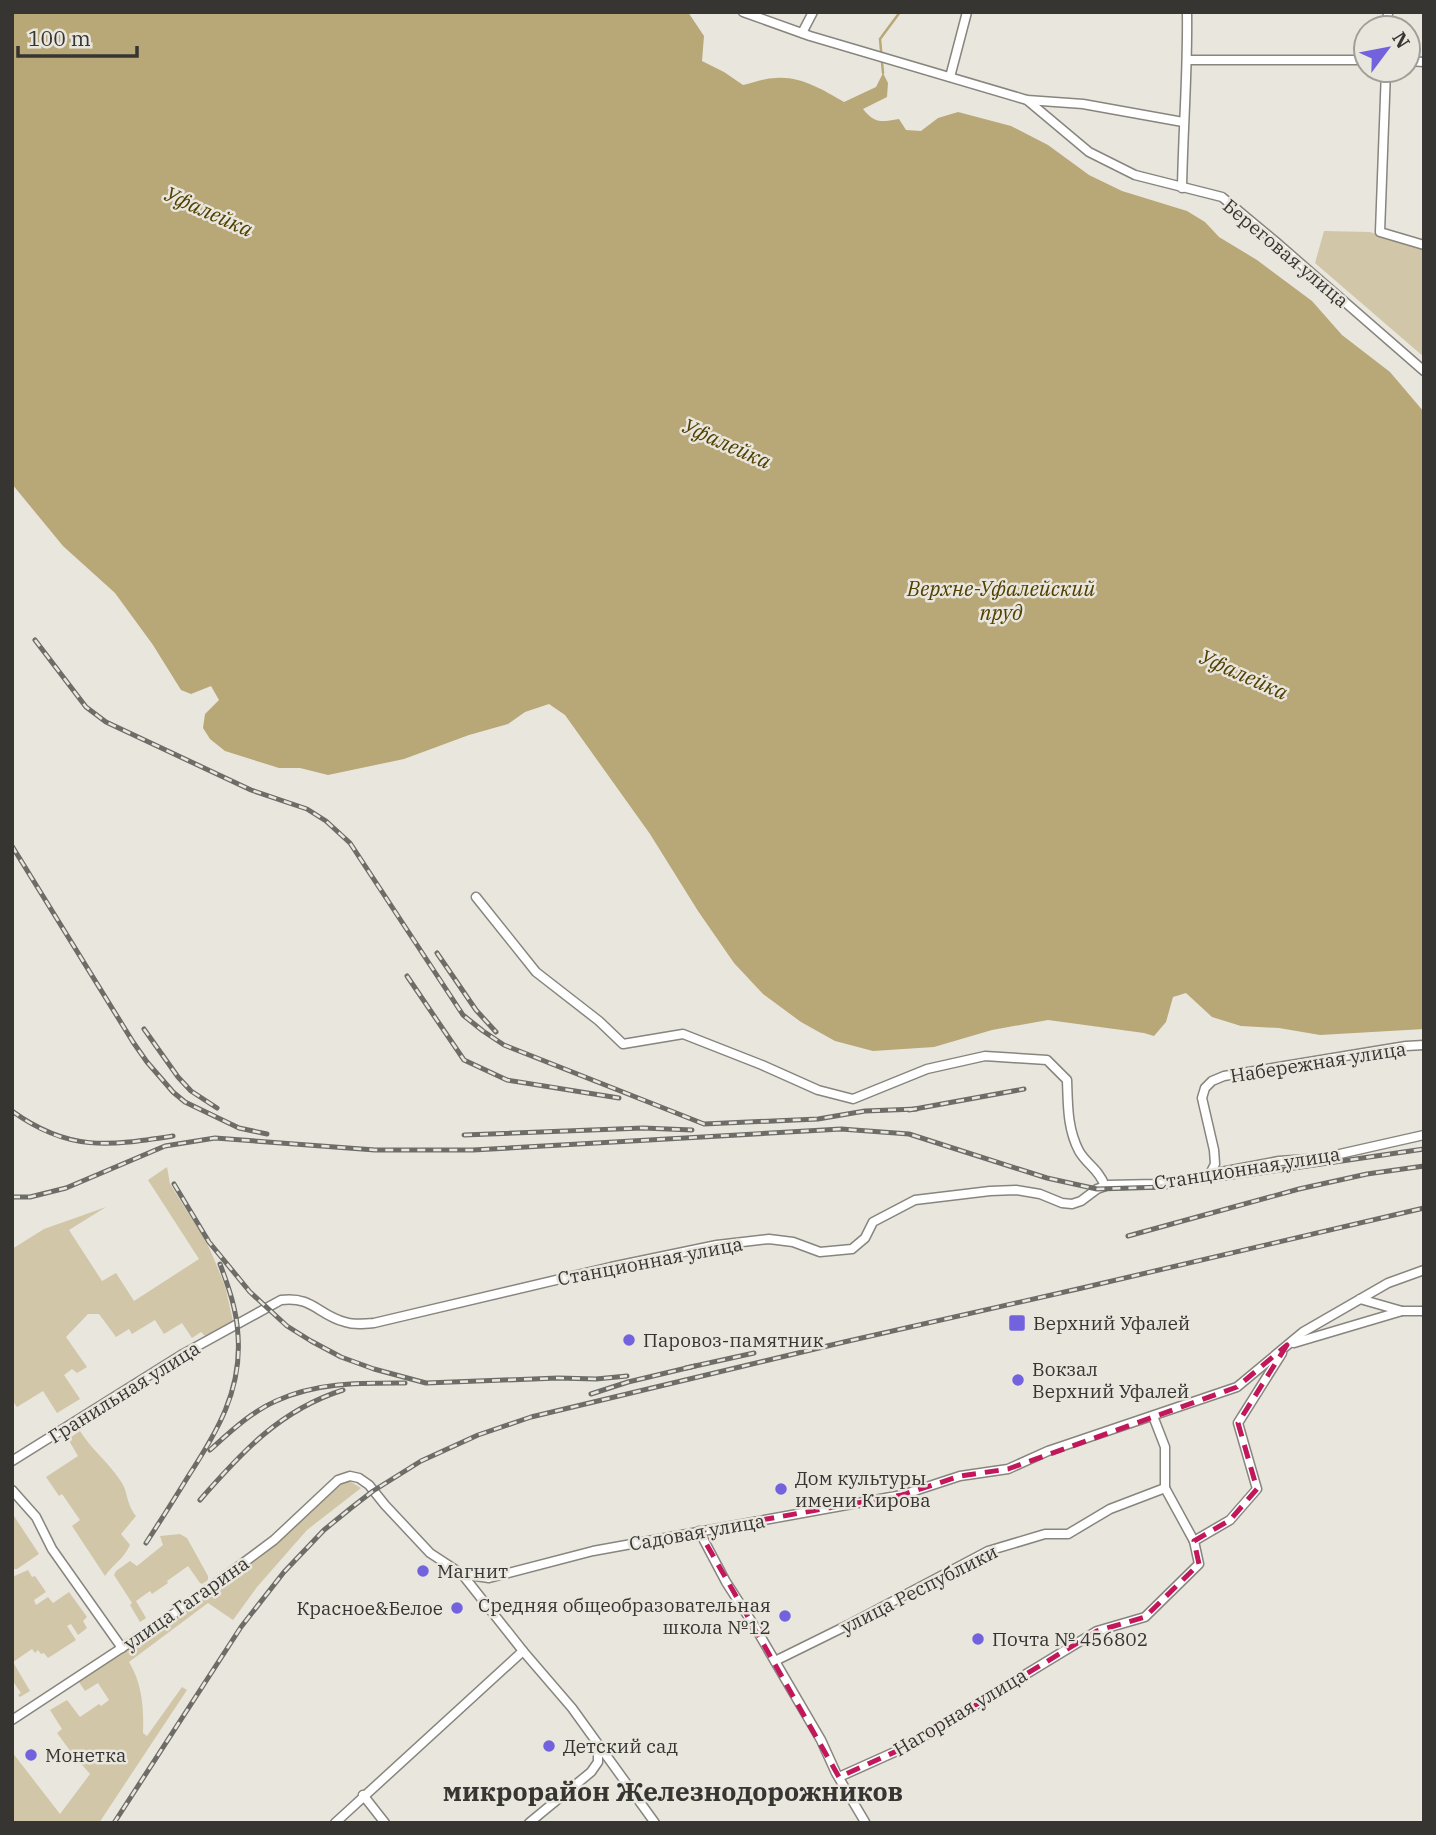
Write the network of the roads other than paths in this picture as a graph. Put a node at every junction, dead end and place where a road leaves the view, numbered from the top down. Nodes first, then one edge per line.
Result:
1 (743, 12) edge
2 (813, 12) edge
3 (968, 12) edge
4 (1187, 12) edge
5 (802, 33) junction
6 (1187, 60) junction
7 (1352, 60) edge
8 (950, 77) junction
9 (1385, 84) edge
10 (1027, 100) junction
11 (1183, 122) junction
12 (1182, 187) junction
13 (1424, 245) edge
14 (1424, 371) edge
15 (476, 897) dead end
16 (1424, 1045) edge
17 (1424, 1135) edge
18 (1210, 1174) junction
19 (1105, 1186) junction
20 (1424, 1270) edge
21 (1360, 1299) junction
22 (1402, 1311) junction
23 (1424, 1311) edge
24 (237, 1324) joint
25 (1287, 1345) junction
26 (1153, 1416) junction
27 (12, 1461) edge
28 (1165, 1488) junction
29 (12, 1490) edge
30 (699, 1531) junction
31 (1195, 1541) junction
32 (462, 1574) junction
33 (122, 1648) junction
34 (523, 1651) junction
35 (775, 1661) junction
36 (12, 1720) edge
37 (598, 1745) junction
38 (839, 1777) junction
39 (363, 1795) junction
40 (864, 1822) edge
41 (335, 1823) edge
42 (385, 1823) edge
43 (529, 1823) edge
44 (655, 1823) edge

1 - 5 street, Береговая улица
2 - 5 street
3 - 8 street
4 - 6 street
5 - 8 street, Береговая улица
6 - 7 street
6 - 11 street
8 - 10 street, Береговая улица
9 - 13 street
10 - 11 street, Береговая улица
10 - 12 street, Береговая улица
11 - 12 street
12 - 14 street, Береговая улица
15 - 19 street
16 - 18 street, Набережная улица
17 - 18 street, Станционная улица
18 - 19 street, Станционная улица
19 - 24 street, Станционная улица
20 - 21 street
21 - 22 street
21 - 25 street
22 - 23 street
22 - 25 street
24 - 27 street, Гранильная улица
25 - 26 street, Садовая улица
25 - 31 street
26 - 28 street
26 - 30 street, Садовая улица
28 - 31 street
28 - 35 street, улица Республики
29 - 33 street
30 - 32 street, Садовая улица
30 - 35 street
31 - 38 street, Нагорная улица
32 - 33 street, улица Гагарина
32 - 34 street
33 - 36 street, улица Гагарина
34 - 37 street
34 - 39 street
35 - 38 street
37 - 43 street
37 - 44 street
38 - 40 street
39 - 41 street
39 - 42 street

